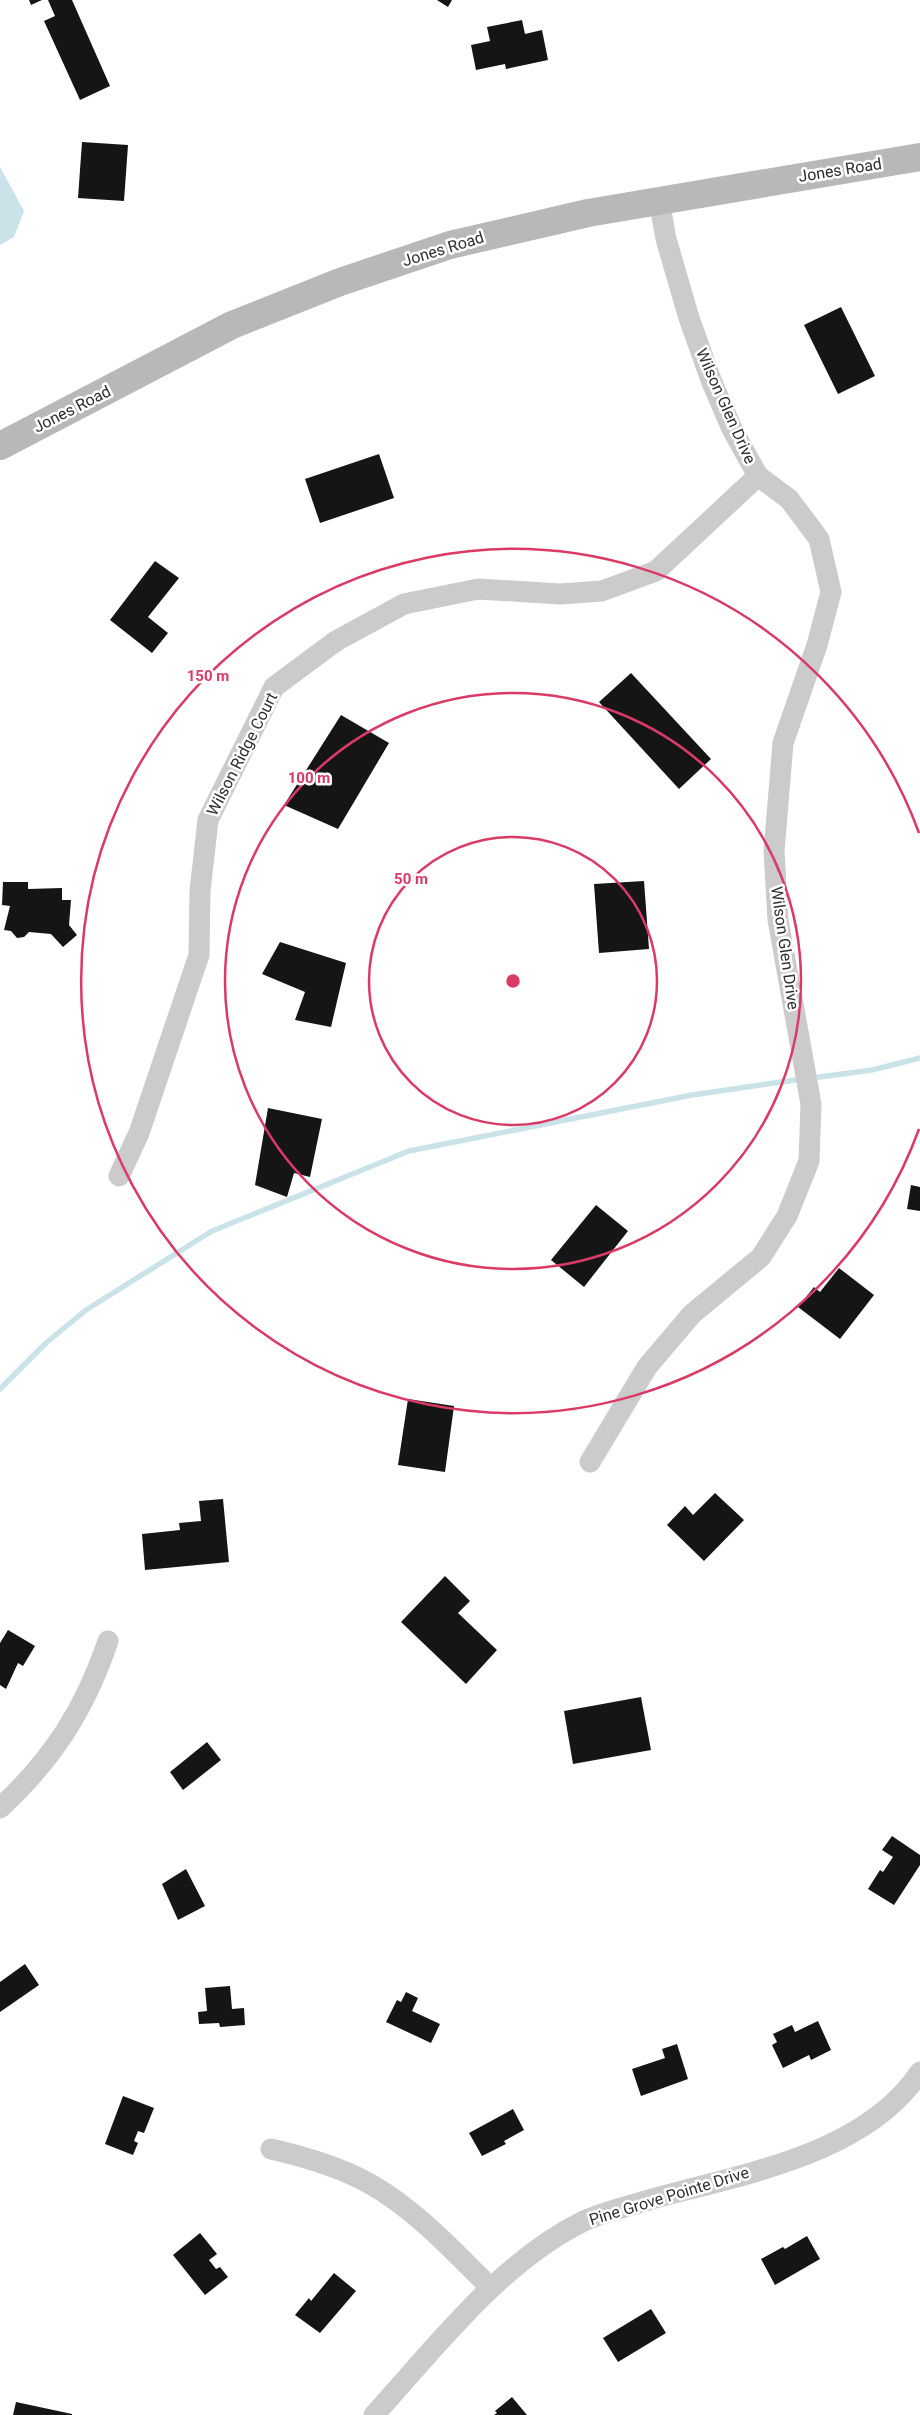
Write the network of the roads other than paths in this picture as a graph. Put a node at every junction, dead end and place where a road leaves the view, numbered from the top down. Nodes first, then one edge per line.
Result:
1 (920, 157) edge
2 (659, 200) junction
3 (0, 446) edge
4 (758, 476) junction
5 (119, 1176) dead end
6 (590, 1462) dead end
7 (108, 1640) dead end
8 (0, 1808) edge
9 (920, 2072) edge
10 (271, 2149) dead end
11 (491, 2288) junction
12 (374, 2415) edge

1 - 2 street, Jones Road
2 - 3 street, Jones Road
2 - 4 street, Wilson Glen Drive
4 - 5 street, Wilson Ridge Court
4 - 6 street, Wilson Glen Drive
7 - 8 street
9 - 11 street, Pine Grove Pointe Drive
10 - 11 street
11 - 12 street, Pine Grove Pointe Drive

